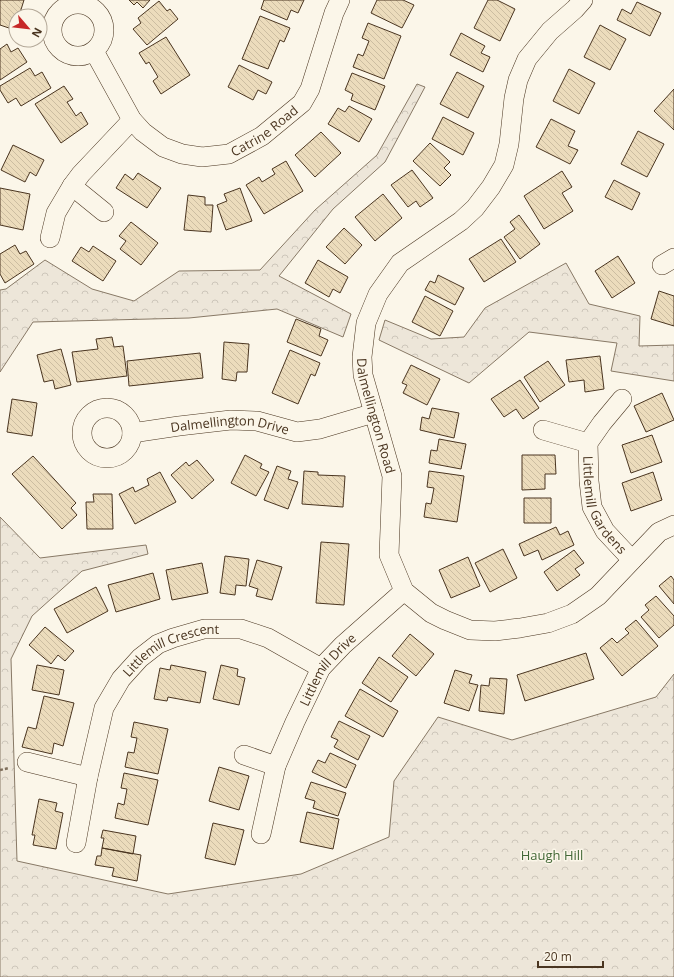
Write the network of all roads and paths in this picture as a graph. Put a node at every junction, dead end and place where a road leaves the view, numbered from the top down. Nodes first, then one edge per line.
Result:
1 (340, 0) edge
2 (583, 0) edge
3 (94, 51) dead end
4 (132, 120) junction
5 (72, 186) junction
6 (104, 212) dead end
7 (50, 238) dead end
8 (622, 399) dead end
9 (374, 414) junction
10 (543, 430) dead end
11 (132, 433) dead end
12 (588, 443) junction
13 (674, 525) edge
14 (632, 560) junction
15 (404, 591) junction
16 (321, 668) junction
17 (244, 755) dead end
18 (27, 762) dead end
19 (276, 766) junction
20 (88, 777) junction
21 (261, 834) dead end
22 (76, 843) dead end

1 - 4 street, Catrine Road
2 - 9 street, Dalmellington Road
3 - 4 street, Catrine Road
4 - 5 street
5 - 6 street
5 - 7 street
8 - 12 street, Littlemill Gardens
9 - 11 street, Dalmellington Drive
9 - 15 street, Dalmellington Road
10 - 12 street, Littlemill Gardens
12 - 14 street, Littlemill Gardens
13 - 14 street, Dalmellington Road
14 - 15 street, Dalmellington Road
15 - 16 street, Littlemill Drive
16 - 19 street, Littlemill Drive
16 - 20 street, Littlemill Crescent
17 - 19 street
18 - 20 street
19 - 21 street, Littlemill Drive
20 - 22 street, Littlemill Crescent

